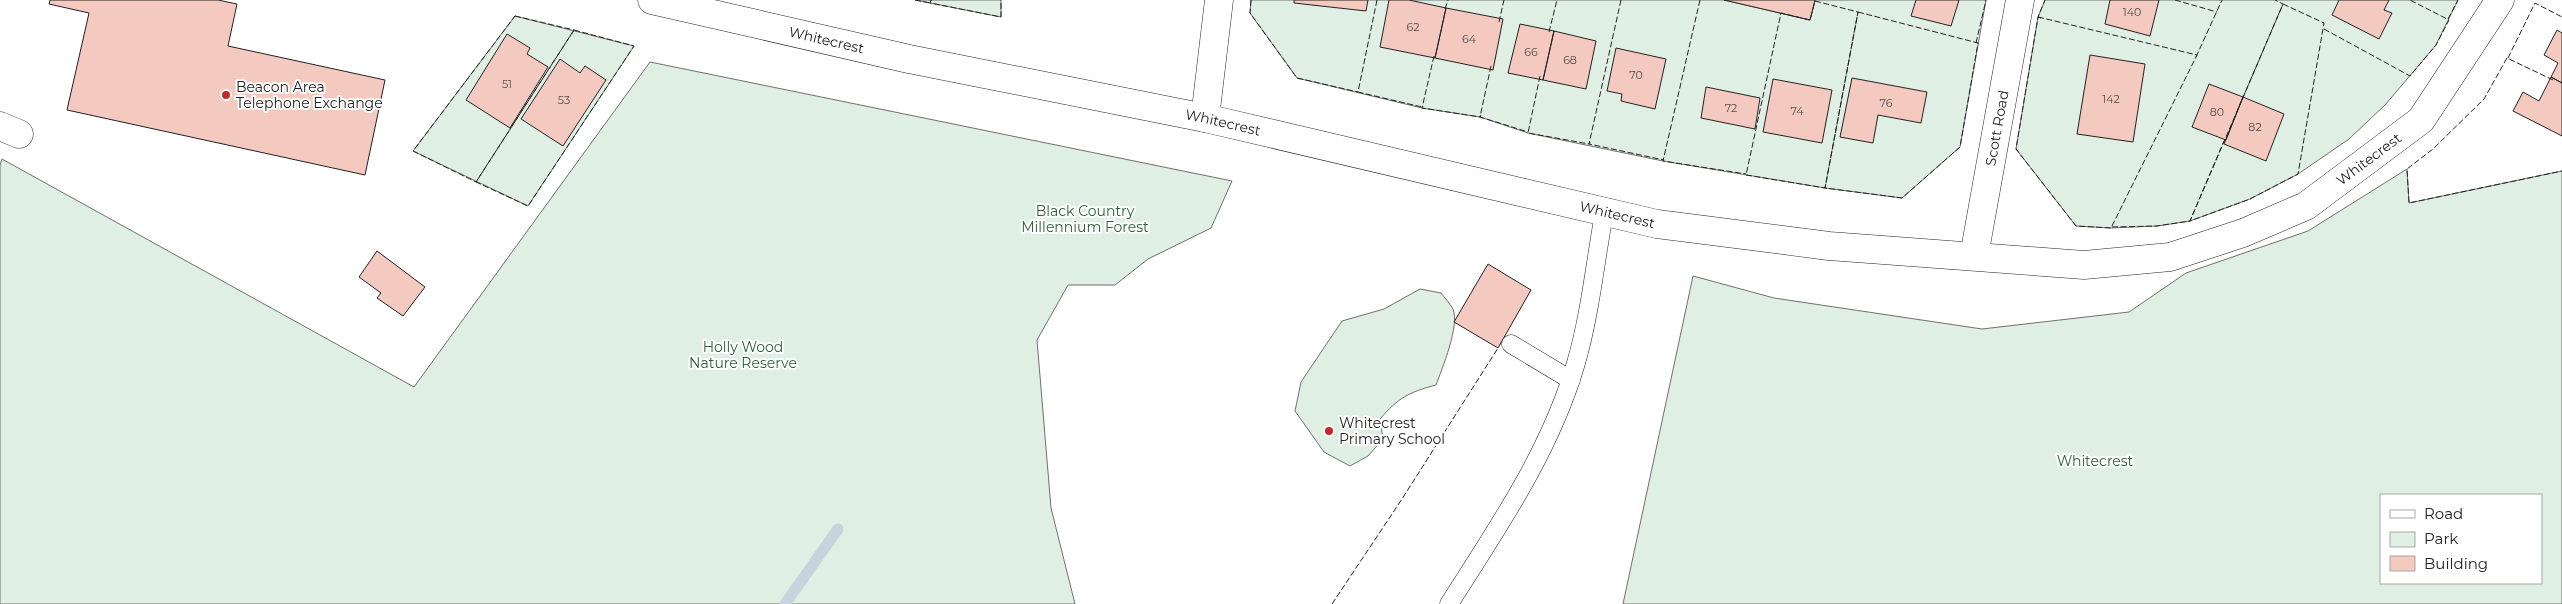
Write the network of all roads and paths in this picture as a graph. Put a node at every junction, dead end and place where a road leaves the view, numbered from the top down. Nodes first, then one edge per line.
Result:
1 (652, 0) edge
2 (1219, 0) edge
3 (2020, 0) edge
4 (2500, 0) edge
5 (736, 10) edge
6 (1206, 118) junction
7 (1604, 214) junction
8 (1974, 256) junction
9 (1511, 344) dead end
10 (1571, 380) junction
11 (1449, 604) edge

1 - 5 street, Whitecrest
2 - 6 street
3 - 8 street, Scott Road
4 - 8 street, Whitecrest
5 - 6 street, Whitecrest
6 - 7 street, Whitecrest
7 - 8 street, Whitecrest
7 - 10 lane
9 - 10 lane
10 - 11 lane

